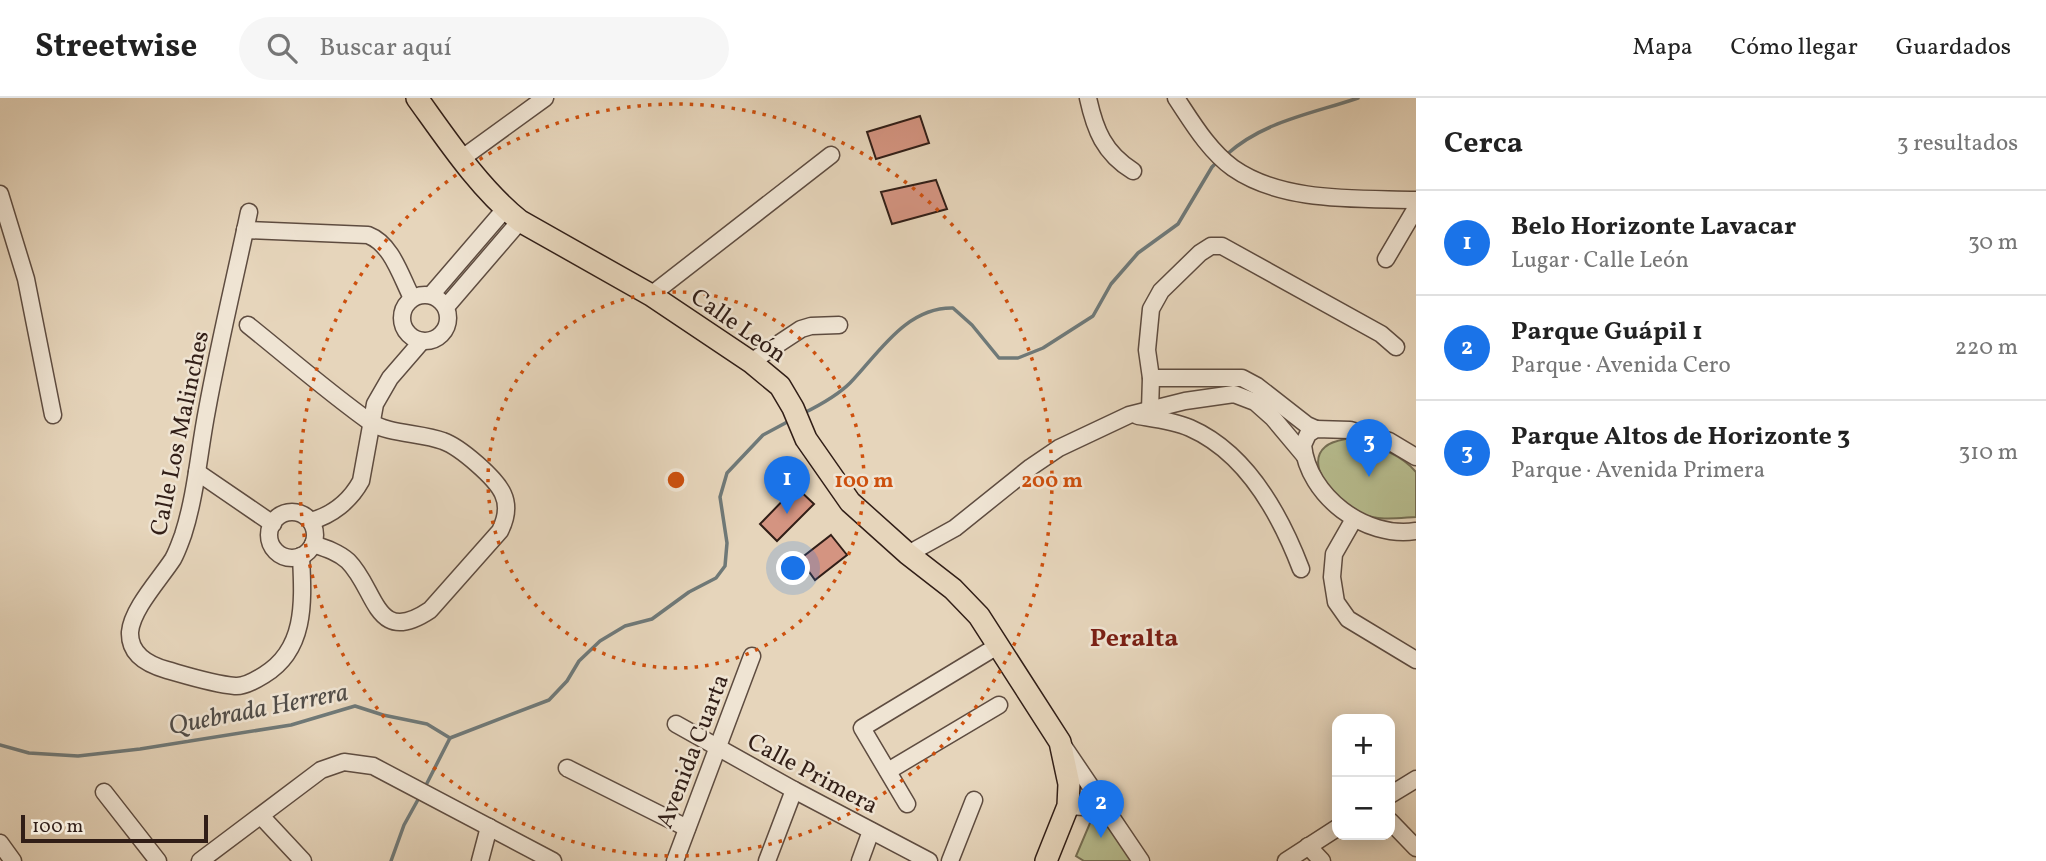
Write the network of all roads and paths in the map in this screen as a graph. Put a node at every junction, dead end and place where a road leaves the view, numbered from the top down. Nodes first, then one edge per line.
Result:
1 (417, 98) edge
2 (545, 98) edge
3 (1088, 98) edge
4 (1176, 98) edge
5 (831, 155) dead end
6 (461, 159) junction
7 (1133, 171) dead end
8 (0, 194) edge
9 (1416, 200) edge
10 (1416, 208) edge
11 (249, 212) dead end
12 (513, 215) junction
13 (245, 230) junction
14 (1386, 259) dead end
15 (431, 295) junction
16 (651, 295) junction
17 (412, 298) junction
18 (446, 307) junction
19 (247, 325) dead end
20 (839, 325) dead end
21 (1148, 331) junction
22 (422, 341) junction
23 (1396, 347) dead end
24 (751, 362) junction
25 (1151, 378) junction
26 (1183, 379) junction
27 (1185, 401) junction
28 (1150, 410) junction
29 (53, 415) dead end
30 (1129, 415) junction
31 (373, 425) junction
32 (1315, 429) junction
33 (1304, 455) junction
34 (1416, 457) edge
35 (197, 472) junction
36 (1354, 519) junction
37 (311, 522) junction
38 (272, 524) junction
39 (1416, 531) edge
40 (313, 544) junction
41 (908, 554) junction
42 (301, 556) junction
43 (1301, 569) dead end
44 (999, 645) junction
45 (751, 656) dead end
46 (1416, 660) edge
47 (999, 705) dead end
48 (676, 724) dead end
49 (1060, 741) junction
50 (719, 748) junction
51 (567, 768) dead end
52 (888, 771) junction
53 (1416, 779) edge
54 (794, 790) junction
55 (104, 792) dead end
56 (1395, 792) edge
57 (974, 800) dead end
58 (907, 804) dead end
59 (1068, 806) junction
60 (261, 816) junction
61 (1111, 818) junction
62 (1395, 826) edge
63 (489, 827) junction
64 (687, 828) junction
65 (871, 831) junction
66 (1332, 831) edge
67 (0, 843) edge
68 (1308, 846) junction
69 (1416, 848) edge
70 (13, 861) edge
71 (158, 861) edge
72 (200, 861) edge
73 (303, 861) edge
74 (480, 861) edge
75 (553, 861) edge
76 (675, 861) edge
77 (767, 861) edge
78 (860, 861) edge
79 (929, 861) edge
80 (950, 861) edge
81 (1046, 861) edge
82 (1141, 861) edge
83 (1286, 861) edge
84 (1322, 861) edge

1 - 6 main road, Calle León
2 - 6 street
3 - 7 street
4 - 9 street
5 - 16 street
6 - 12 main road, Calle León
8 - 29 street
10 - 14 street
11 - 13 street, Calle Los Malinches
12 - 15 street
12 - 16 main road, Calle León
12 - 18 street
13 - 17 street
13 - 35 street, Calle Los Malinches
15 - 17 street
15 - 18 street
16 - 24 main road, Calle León
17 - 22 street
18 - 22 street
19 - 31 street
20 - 24 street
21 - 23 street
21 - 25 street
21 - 26 street
22 - 31 street
24 - 41 main road, Calle León
25 - 26 street
25 - 28 street
26 - 27 street
26 - 32 street
27 - 28 street
27 - 33 street
28 - 30 street
30 - 41 street
30 - 43 street
31 - 37 street
31 - 40 street
32 - 33 street
32 - 34 street
33 - 36 street
35 - 38 street
35 - 42 street, Calle Los Malinches
36 - 39 street
36 - 46 street
37 - 38 street
37 - 40 street
38 - 42 street
40 - 42 street
41 - 44 main road, Calle León
44 - 49 main road, Calle León
44 - 52 street
45 - 50 street, Avenida Cuarta
47 - 52 street
48 - 50 street, Calle Primera
49 - 59 main road, Calle León
49 - 61 street
50 - 54 street, Calle Primera
50 - 64 street, Avenida Cuarta
51 - 64 street
52 - 58 street
53 - 56 street
54 - 65 street, Calle Primera
54 - 77 street
55 - 71 street
57 - 80 street
59 - 61 street
59 - 81 main road, Calle León
60 - 63 street
60 - 72 street
60 - 73 street
61 - 82 street
62 - 69 street
63 - 74 street
63 - 75 street
64 - 76 street, Avenida Cuarta
65 - 78 street
65 - 79 street, Calle Primera
66 - 68 street
67 - 70 street
68 - 83 street
68 - 84 street

